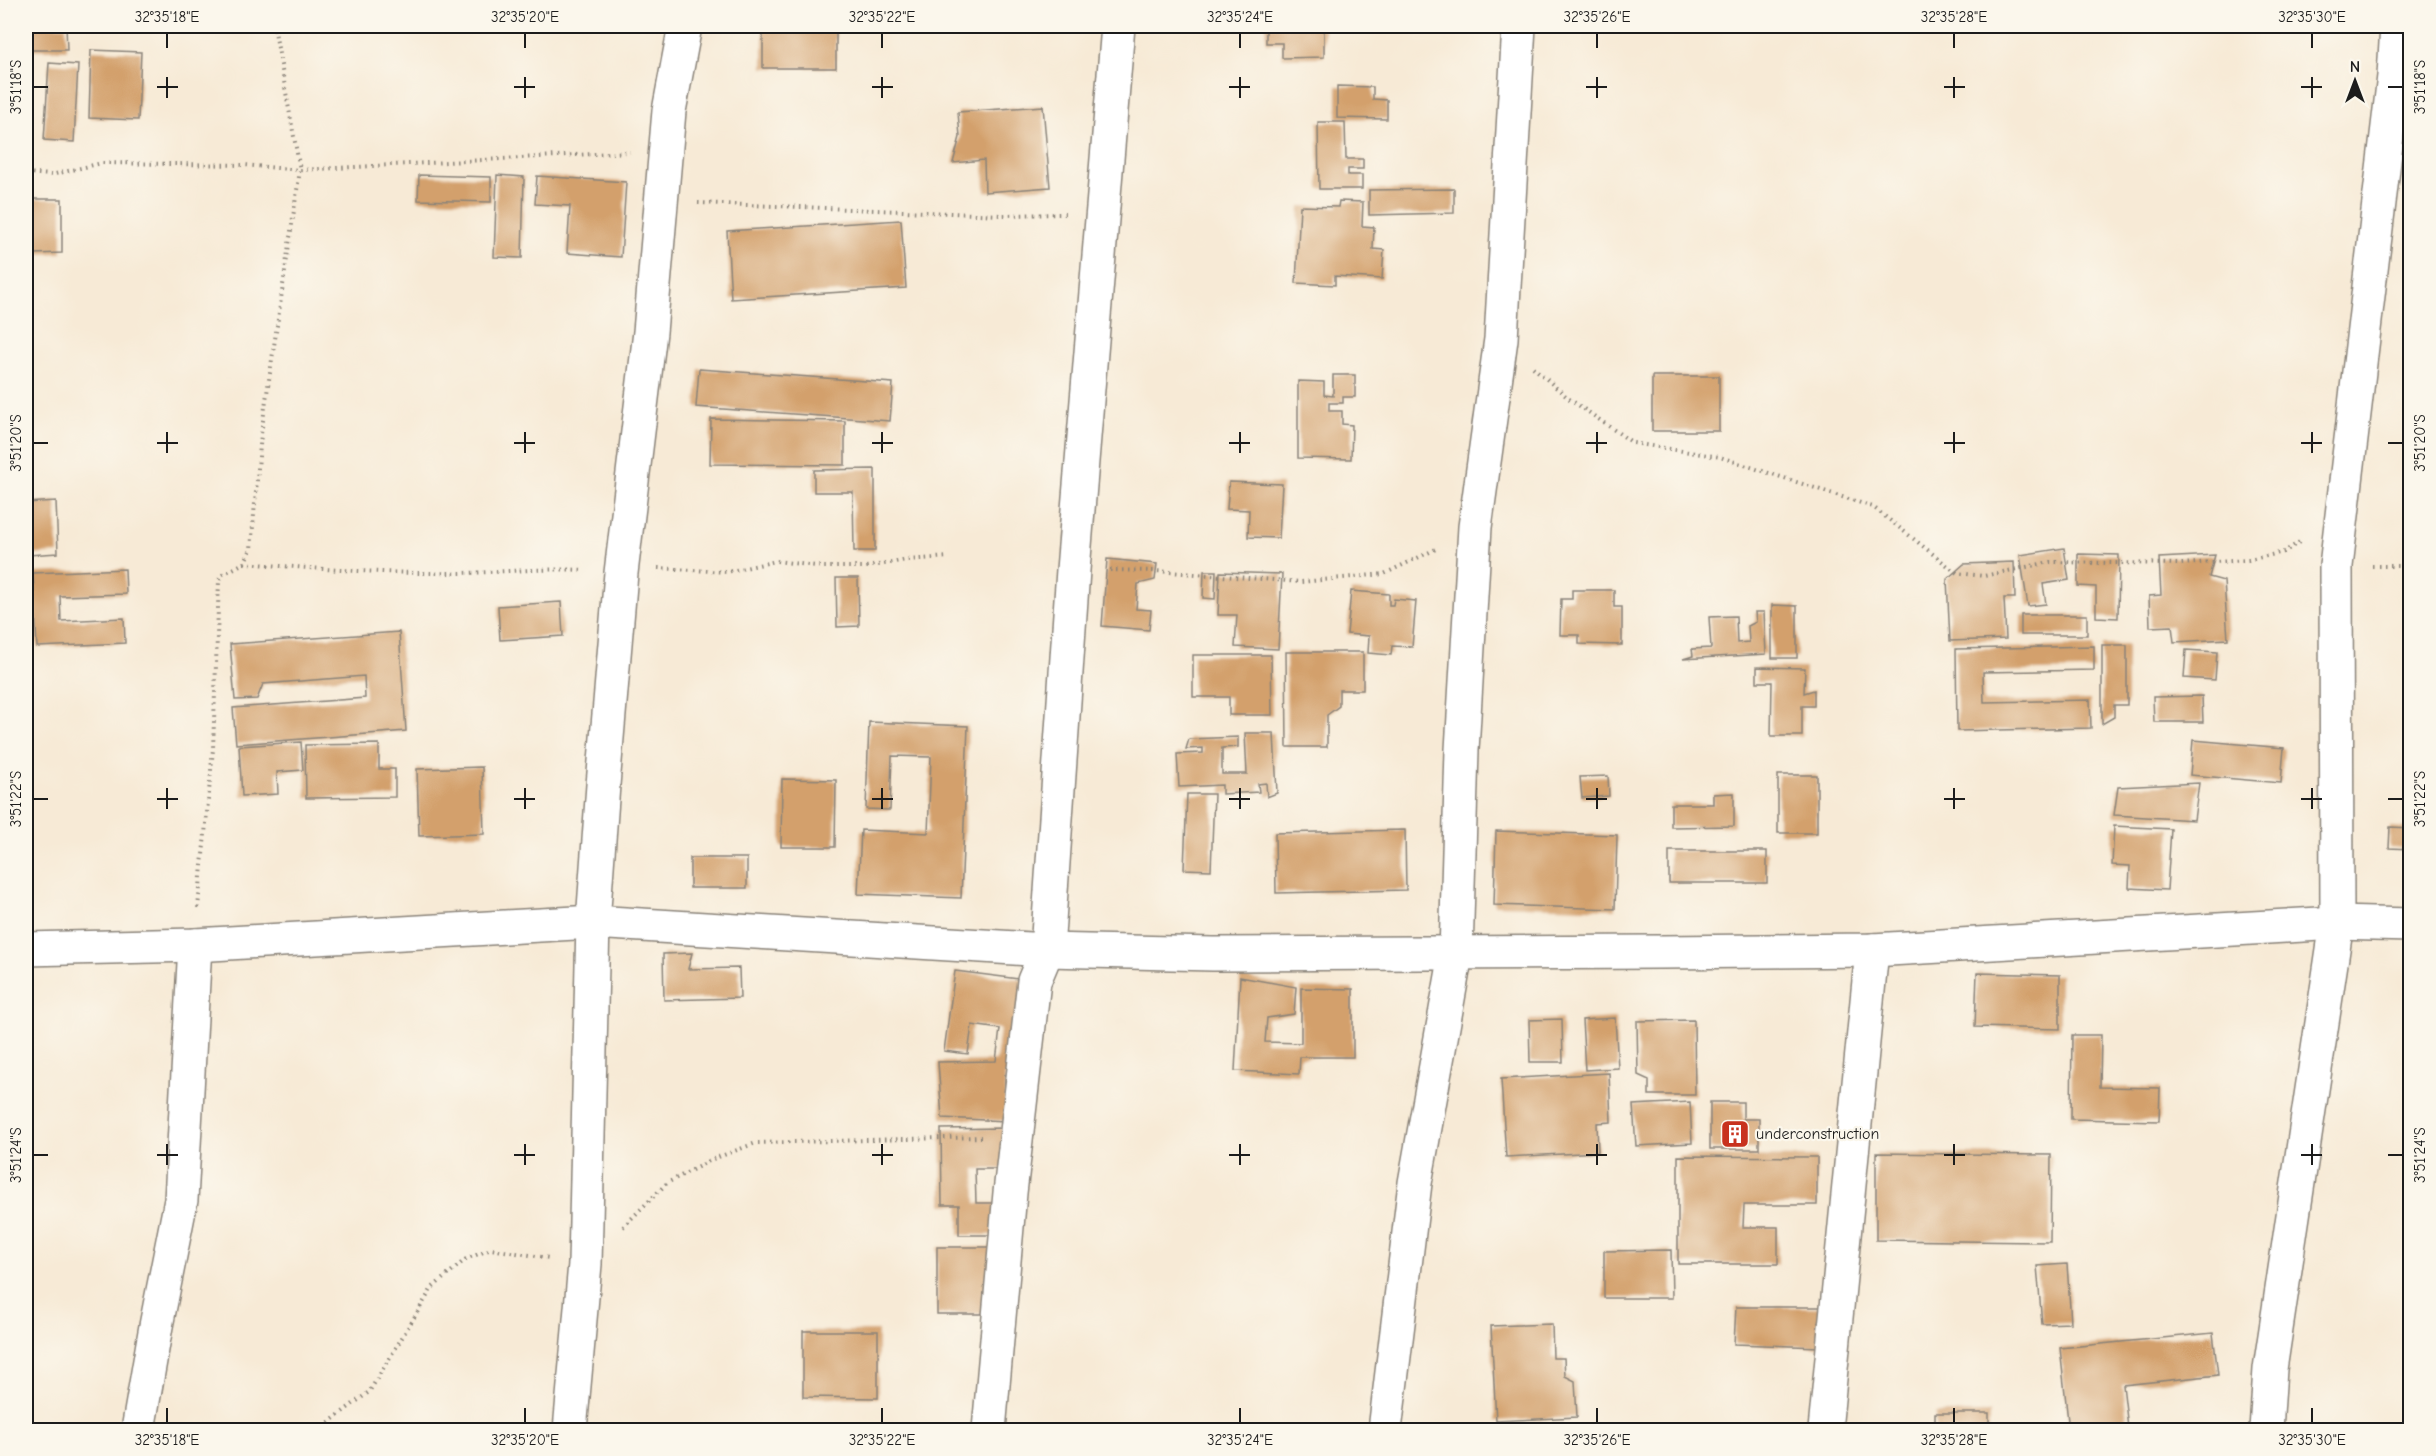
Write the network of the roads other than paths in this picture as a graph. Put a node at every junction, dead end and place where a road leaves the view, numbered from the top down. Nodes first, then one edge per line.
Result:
1 (685, 26) edge
2 (1118, 26) edge
3 (1519, 26) edge
4 (2397, 26) edge
5 (593, 922) junction
6 (2337, 923) junction
7 (2410, 925) edge
8 (195, 945) junction
9 (26, 949) edge
10 (1047, 950) junction
11 (1872, 950) junction
12 (1456, 954) junction
13 (138, 1431) edge
14 (570, 1431) edge
15 (989, 1431) edge
16 (1385, 1431) edge
17 (1825, 1431) edge
18 (2266, 1431) edge

1 - 5 street
2 - 10 street
3 - 12 street
4 - 6 street
5 - 8 street
5 - 10 street
5 - 14 street
6 - 7 street
6 - 11 street
6 - 18 street
8 - 9 street
8 - 13 street
10 - 12 street
10 - 15 street
11 - 12 street
11 - 17 street
12 - 16 street

